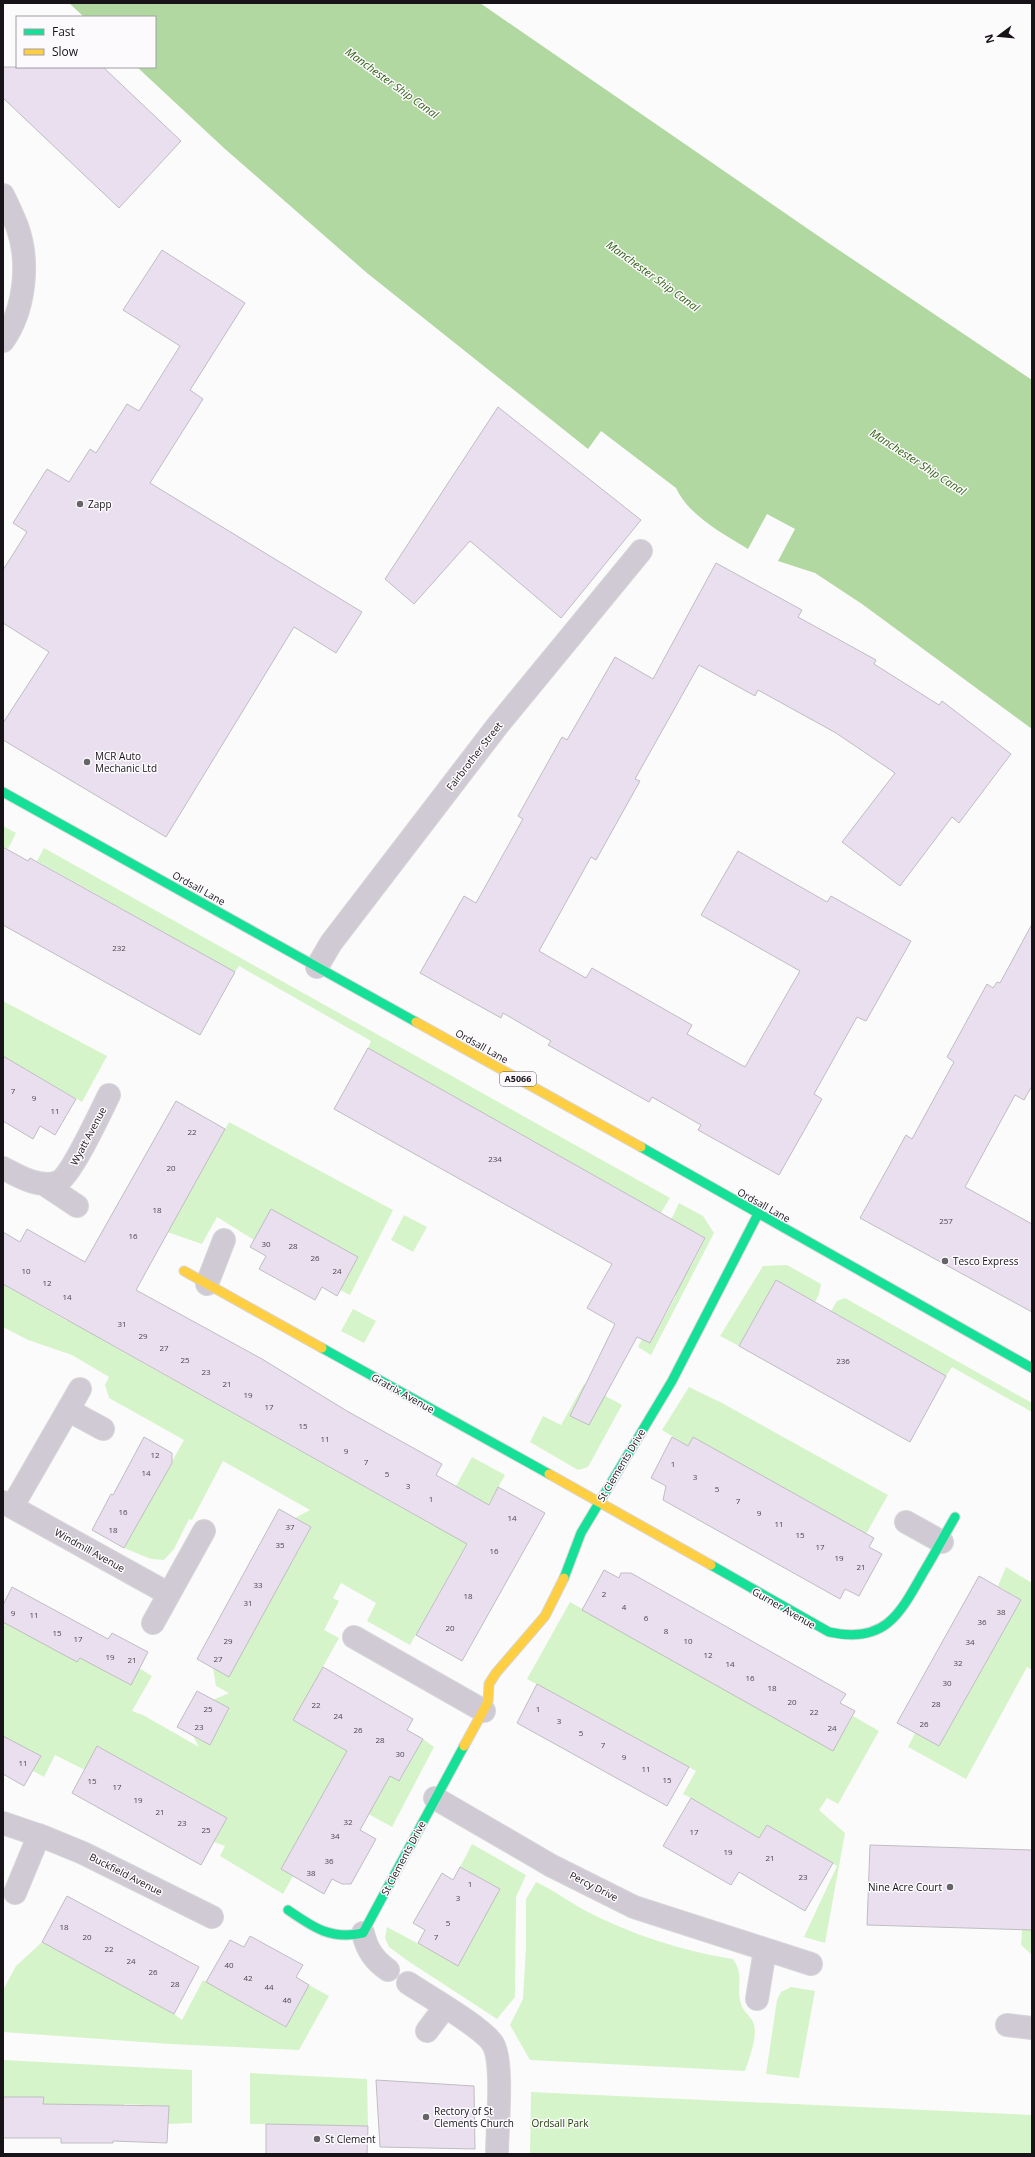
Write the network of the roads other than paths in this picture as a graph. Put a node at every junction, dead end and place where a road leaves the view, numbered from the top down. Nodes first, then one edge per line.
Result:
1 (3, 195) edge
2 (3, 341) edge
3 (641, 552) dead end
4 (3, 792) edge
5 (317, 967) junction
6 (109, 1095) dead end
7 (3, 1168) edge
8 (44, 1184) junction
9 (77, 1206) dead end
10 (758, 1214) junction
11 (224, 1240) dead end
12 (184, 1271) dead end
13 (207, 1284) junction
14 (1032, 1368) edge
15 (80, 1389) dead end
16 (68, 1410) junction
17 (103, 1429) dead end
18 (599, 1503) junction
19 (7, 1505) edge
20 (955, 1517) dead end
21 (906, 1522) dead end
22 (204, 1531) dead end
23 (942, 1542) junction
24 (169, 1594) junction
25 (153, 1623) dead end
26 (354, 1637) dead end
27 (484, 1711) junction
28 (435, 1798) junction
29 (3, 1823) edge
30 (39, 1835) junction
31 (15, 1893) dead end
32 (288, 1910) dead end
33 (212, 1918) dead end
34 (363, 1933) junction
35 (765, 1950) junction
36 (811, 1964) dead end
37 (388, 1970) dead end
38 (408, 1983) dead end
39 (757, 1999) dead end
40 (445, 2007) junction
41 (1007, 2025) dead end
42 (1032, 2028) edge
43 (427, 2031) dead end
44 (497, 2154) edge

1 - 2 street
3 - 5 street, Fairbrother Street
4 - 5 street, Ordsall Lane / A5066
5 - 10 street, Ordsall Lane / A5066
6 - 8 street, Wyatt Avenue
7 - 8 street
8 - 9 street
10 - 14 street, Ordsall Lane / A5066
10 - 18 street, St Clements Drive
11 - 13 street
12 - 13 street, Gratrix Avenue
13 - 18 street, Gratrix Avenue
15 - 16 street, Windmill Avenue
16 - 17 street
16 - 19 street, Windmill Avenue
18 - 23 street, Gurner Avenue
18 - 27 street, St Clements Drive
19 - 24 street, Windmill Avenue
20 - 23 street, Gurner Avenue
21 - 23 street
22 - 24 street
24 - 25 street
26 - 27 street
27 - 28 street, St Clements Drive
28 - 34 street, St Clements Drive
28 - 35 street, Percy Drive
29 - 30 street, Buckfield Avenue
30 - 31 street
30 - 33 street, Buckfield Avenue
32 - 34 street
34 - 37 street
35 - 36 street, Percy Drive
35 - 39 street
38 - 40 street
40 - 43 street
40 - 44 street
41 - 42 street

